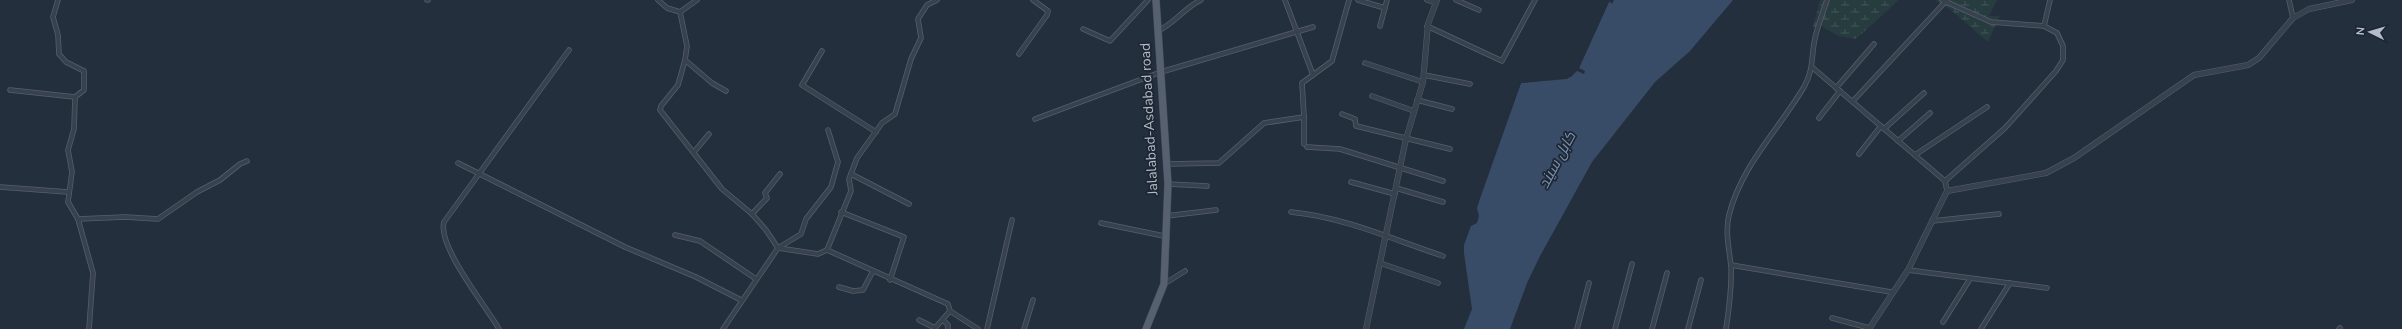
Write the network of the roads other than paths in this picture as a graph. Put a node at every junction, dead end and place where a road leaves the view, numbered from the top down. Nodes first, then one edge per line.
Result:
1 (58, 0) edge
2 (658, 0) edge
3 (697, 0) edge
4 (937, 0) edge
5 (1033, 0) edge
6 (1148, 0) edge
7 (1156, 0) edge
8 (1201, 0) edge
9 (1285, 0) edge
10 (1349, 0) edge
11 (1358, 0) edge
12 (1387, 0) edge
13 (1427, 0) edge
14 (1457, 0) edge
15 (1535, 0) edge
16 (1827, 0) edge
17 (2050, 0) edge
18 (2289, 0) edge
19 (2352, 0) edge
20 (1945, 1) edge
21 (1436, 2) edge
22 (1385, 8) junction
23 (1479, 10) dead end
24 (680, 12) junction
25 (2293, 18) junction
26 (1380, 26) dead end
27 (1427, 26) junction
28 (2044, 26) junction
29 (1313, 27) dead end
30 (1083, 29) dead end
31 (1158, 31) junction
32 (1297, 31) junction
33 (1874, 44) dead end
34 (569, 50) dead end
35 (822, 51) dead end
36 (1019, 54) dead end
37 (685, 60) junction
38 (1365, 63) dead end
39 (1813, 68) junction
40 (1161, 72) junction
41 (1313, 74) junction
42 (1424, 75) junction
43 (1423, 82) junction
44 (1470, 84) dead end
45 (1838, 89) junction
46 (10, 90) dead end
47 (726, 91) dead end
48 (1924, 93) dead end
49 (1372, 96) dead end
50 (76, 97) junction
51 (1417, 100) junction
52 (1853, 101) junction
53 (1986, 107) dead end
54 (1452, 109) dead end
55 (1414, 111) junction
56 (1930, 113) dead end
57 (1342, 114) dead end
58 (1304, 117) junction
59 (1819, 118) dead end
60 (1035, 119) dead end
61 (1882, 127) junction
62 (828, 130) dead end
63 (876, 132) junction
64 (709, 134) dead end
65 (1406, 140) junction
66 (1898, 141) junction
67 (1450, 149) dead end
68 (694, 152) junction
69 (1859, 154) dead end
70 (1915, 155) junction
71 (247, 161) dead end
72 (458, 163) dead end
73 (1167, 164) junction
74 (1400, 169) junction
75 (478, 173) junction
76 (780, 174) dead end
77 (850, 174) junction
78 (1946, 181) junction
79 (1351, 182) dead end
80 (1168, 184) junction
81 (1207, 186) dead end
82 (0, 188) edge
83 (1395, 191) junction
84 (68, 192) junction
85 (1947, 192) junction
86 (1443, 202) dead end
87 (909, 204) dead end
88 (1216, 210) dead end
89 (841, 212) junction
90 (1291, 212) dead end
91 (752, 214) junction
92 (2000, 214) dead end
93 (1165, 216) junction
94 (78, 219) junction
95 (1012, 220) dead end
96 (1932, 221) junction
97 (1101, 223) dead end
98 (675, 235) dead end
99 (1164, 236) junction
100 (1385, 237) junction
101 (778, 248) junction
102 (827, 250) junction
103 (1443, 256) dead end
104 (1380, 263) junction
105 (1632, 264) dead end
106 (1731, 265) junction
107 (1908, 270) junction
108 (873, 271) junction
109 (1185, 271) dead end
110 (1667, 272) dead end
111 (756, 279) junction
112 (1970, 279) junction
113 (890, 280) junction
114 (1701, 280) dead end
115 (1438, 283) dead end
116 (1589, 283) dead end
117 (2010, 283) junction
118 (1164, 284) junction
119 (839, 287) dead end
120 (2048, 288) dead end
121 (1891, 292) junction
122 (741, 300) junction
123 (1033, 300) dead end
124 (950, 311) junction
125 (1832, 318) dead end
126 (920, 320) dead end
127 (943, 320) junction
128 (1944, 322) dead end
129 (89, 329) edge
130 (499, 329) edge
131 (723, 329) edge
132 (948, 329) edge
133 (978, 329) edge
134 (986, 329) edge
135 (1024, 329) edge
136 (1146, 329) edge
137 (1366, 329) edge
138 (1577, 329) edge
139 (1615, 329) edge
140 (1652, 329) edge
141 (1688, 329) edge
142 (1726, 329) edge
143 (1869, 329) edge
144 (1981, 329) edge

1 - 50 street
2 - 24 street
3 - 24 street
4 - 63 street
5 - 36 street
6 - 30 street
7 - 31 main road, Jalalabad-Asdabad road
8 - 31 street
9 - 32 street
10 - 41 street
11 - 22 street
12 - 22 street
13 - 21 street
14 - 23 street
15 - 27 street
16 - 39 street
17 - 28 street
18 - 25 street
19 - 25 street
20 - 28 street
20 - 52 street
21 - 27 street
22 - 26 street
24 - 37 street
25 - 85 street
27 - 42 street
28 - 78 street
29 - 32 street
31 - 40 main road, Jalalabad-Asdabad road
32 - 40 street
32 - 41 street
33 - 45 street
34 - 75 street
35 - 63 street
37 - 47 street
37 - 68 street
38 - 43 street
39 - 45 street
39 - 106 street
40 - 60 street
40 - 73 main road, Jalalabad-Asdabad road
41 - 58 street
42 - 43 street
42 - 44 street
43 - 51 street
45 - 52 street
45 - 59 street
46 - 50 street
48 - 61 street
49 - 55 street
50 - 84 street
51 - 54 street
51 - 55 street
52 - 61 street
53 - 70 street
55 - 65 street
56 - 66 street
57 - 65 street
58 - 73 street
58 - 74 street
61 - 66 street
61 - 69 street
62 - 101 street
63 - 77 street
64 - 68 street
65 - 67 street
65 - 74 street
66 - 70 street
68 - 91 street
70 - 78 street
71 - 94 street
72 - 75 street
73 - 80 main road, Jalalabad-Asdabad road
74 - 74 street
74 - 83 street
75 - 122 street
75 - 130 street
76 - 91 street
77 - 87 street
77 - 89 street
78 - 85 street
79 - 83 street
80 - 81 street
80 - 93 main road, Jalalabad-Asdabad road
82 - 84 street
83 - 86 street
83 - 100 street
84 - 94 street
85 - 96 street
88 - 93 street
89 - 102 street
89 - 113 street
90 - 100 street
91 - 101 street
92 - 96 street
93 - 99 main road, Jalalabad-Asdabad road
94 - 129 street
95 - 134 street
96 - 107 street
97 - 99 street
98 - 111 street
99 - 118 main road, Jalalabad-Asdabad road
100 - 103 street
100 - 104 street
101 - 102 street
101 - 111 street
102 - 108 street
104 - 115 street
104 - 137 street
105 - 139 street
106 - 121 street
106 - 142 street
107 - 112 street
107 - 121 street
108 - 113 street
108 - 119 street
109 - 118 street
110 - 140 street
111 - 122 street
112 - 117 street
112 - 128 street
113 - 124 street
114 - 141 street
116 - 138 street
117 - 120 street
117 - 144 street
118 - 136 main road, Jalalabad-Asdabad road
121 - 143 street
122 - 131 street
123 - 135 street
124 - 127 street
124 - 133 street
125 - 143 street
126 - 127 street
127 - 132 street

